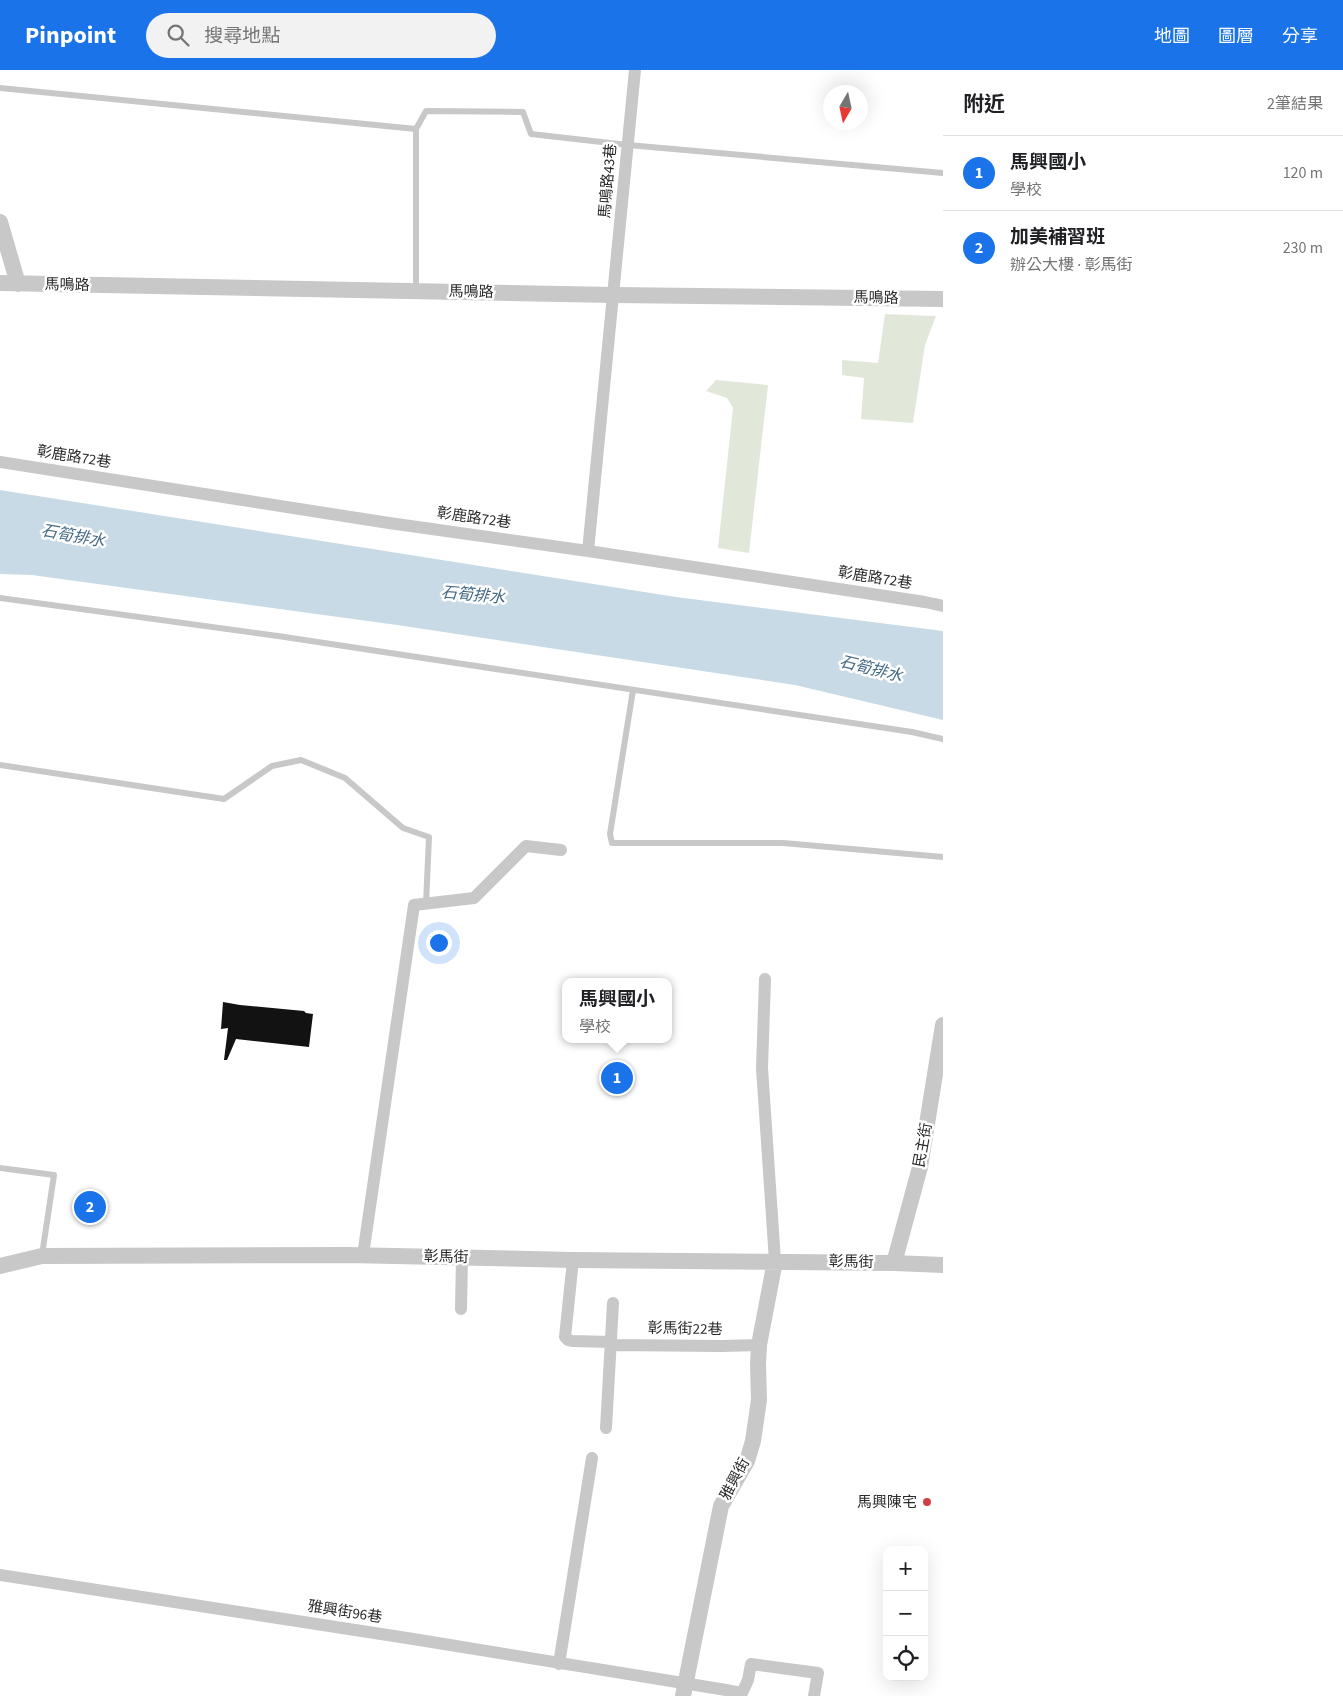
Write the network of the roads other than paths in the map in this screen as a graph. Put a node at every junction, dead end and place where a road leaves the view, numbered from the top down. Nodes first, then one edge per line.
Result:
1 (635, 70) edge
2 (0, 88) edge
3 (416, 129) junction
4 (628, 145) junction
5 (943, 173) edge
6 (0, 222) edge
7 (0, 283) edge
8 (18, 284) junction
9 (416, 291) junction
10 (614, 294) junction
11 (943, 299) edge
12 (0, 462) edge
13 (588, 550) junction
14 (0, 598) edge
15 (943, 606) edge
16 (633, 690) junction
17 (943, 739) edge
18 (0, 765) edge
19 (561, 850) dead end
20 (943, 857) edge
21 (426, 904) junction
22 (765, 979) dead end
23 (943, 1025) edge
24 (0, 1168) edge
25 (363, 1255) junction
26 (42, 1256) junction
27 (462, 1257) junction
28 (573, 1260) junction
29 (775, 1261) junction
30 (894, 1263) junction
31 (943, 1265) edge
32 (0, 1266) edge
33 (613, 1303) dead end
34 (461, 1309) dead end
35 (611, 1343) junction
36 (759, 1345) junction
37 (606, 1428) dead end
38 (592, 1458) dead end
39 (0, 1575) edge
40 (559, 1664) junction
41 (684, 1690) edge
42 (814, 1696) edge

1 - 4 street, 馬鳴路43巷
2 - 3 lane
3 - 4 lane
3 - 9 lane
4 - 5 lane
4 - 10 street, 馬鳴路43巷
6 - 8 street
7 - 8 street, 馬鳴路
8 - 9 street, 馬鳴路
9 - 10 street, 馬鳴路
10 - 11 street, 馬鳴路
10 - 13 street, 馬鳴路43巷
12 - 13 street, 彰鹿路72巷
13 - 15 street, 彰鹿路72巷
14 - 16 lane
16 - 17 lane
16 - 20 lane
18 - 21 lane
19 - 21 street
21 - 25 street
22 - 29 street
23 - 30 street, 民主街
24 - 26 lane
25 - 26 street, 彰馬街
25 - 27 street, 彰馬街
26 - 32 street, 彰馬街
27 - 28 street, 彰馬街
27 - 34 street
28 - 29 street, 彰馬街
28 - 35 street, 彰馬街22巷
29 - 30 street, 彰馬街
29 - 36 street, 雅興街
30 - 31 street, 彰馬街
33 - 35 street
35 - 36 street, 彰馬街22巷
35 - 37 street
36 - 41 street, 雅興街
38 - 40 street
39 - 40 street, 雅興街96巷
40 - 41 street, 雅興街96巷
41 - 42 street, 雅興街96巷

